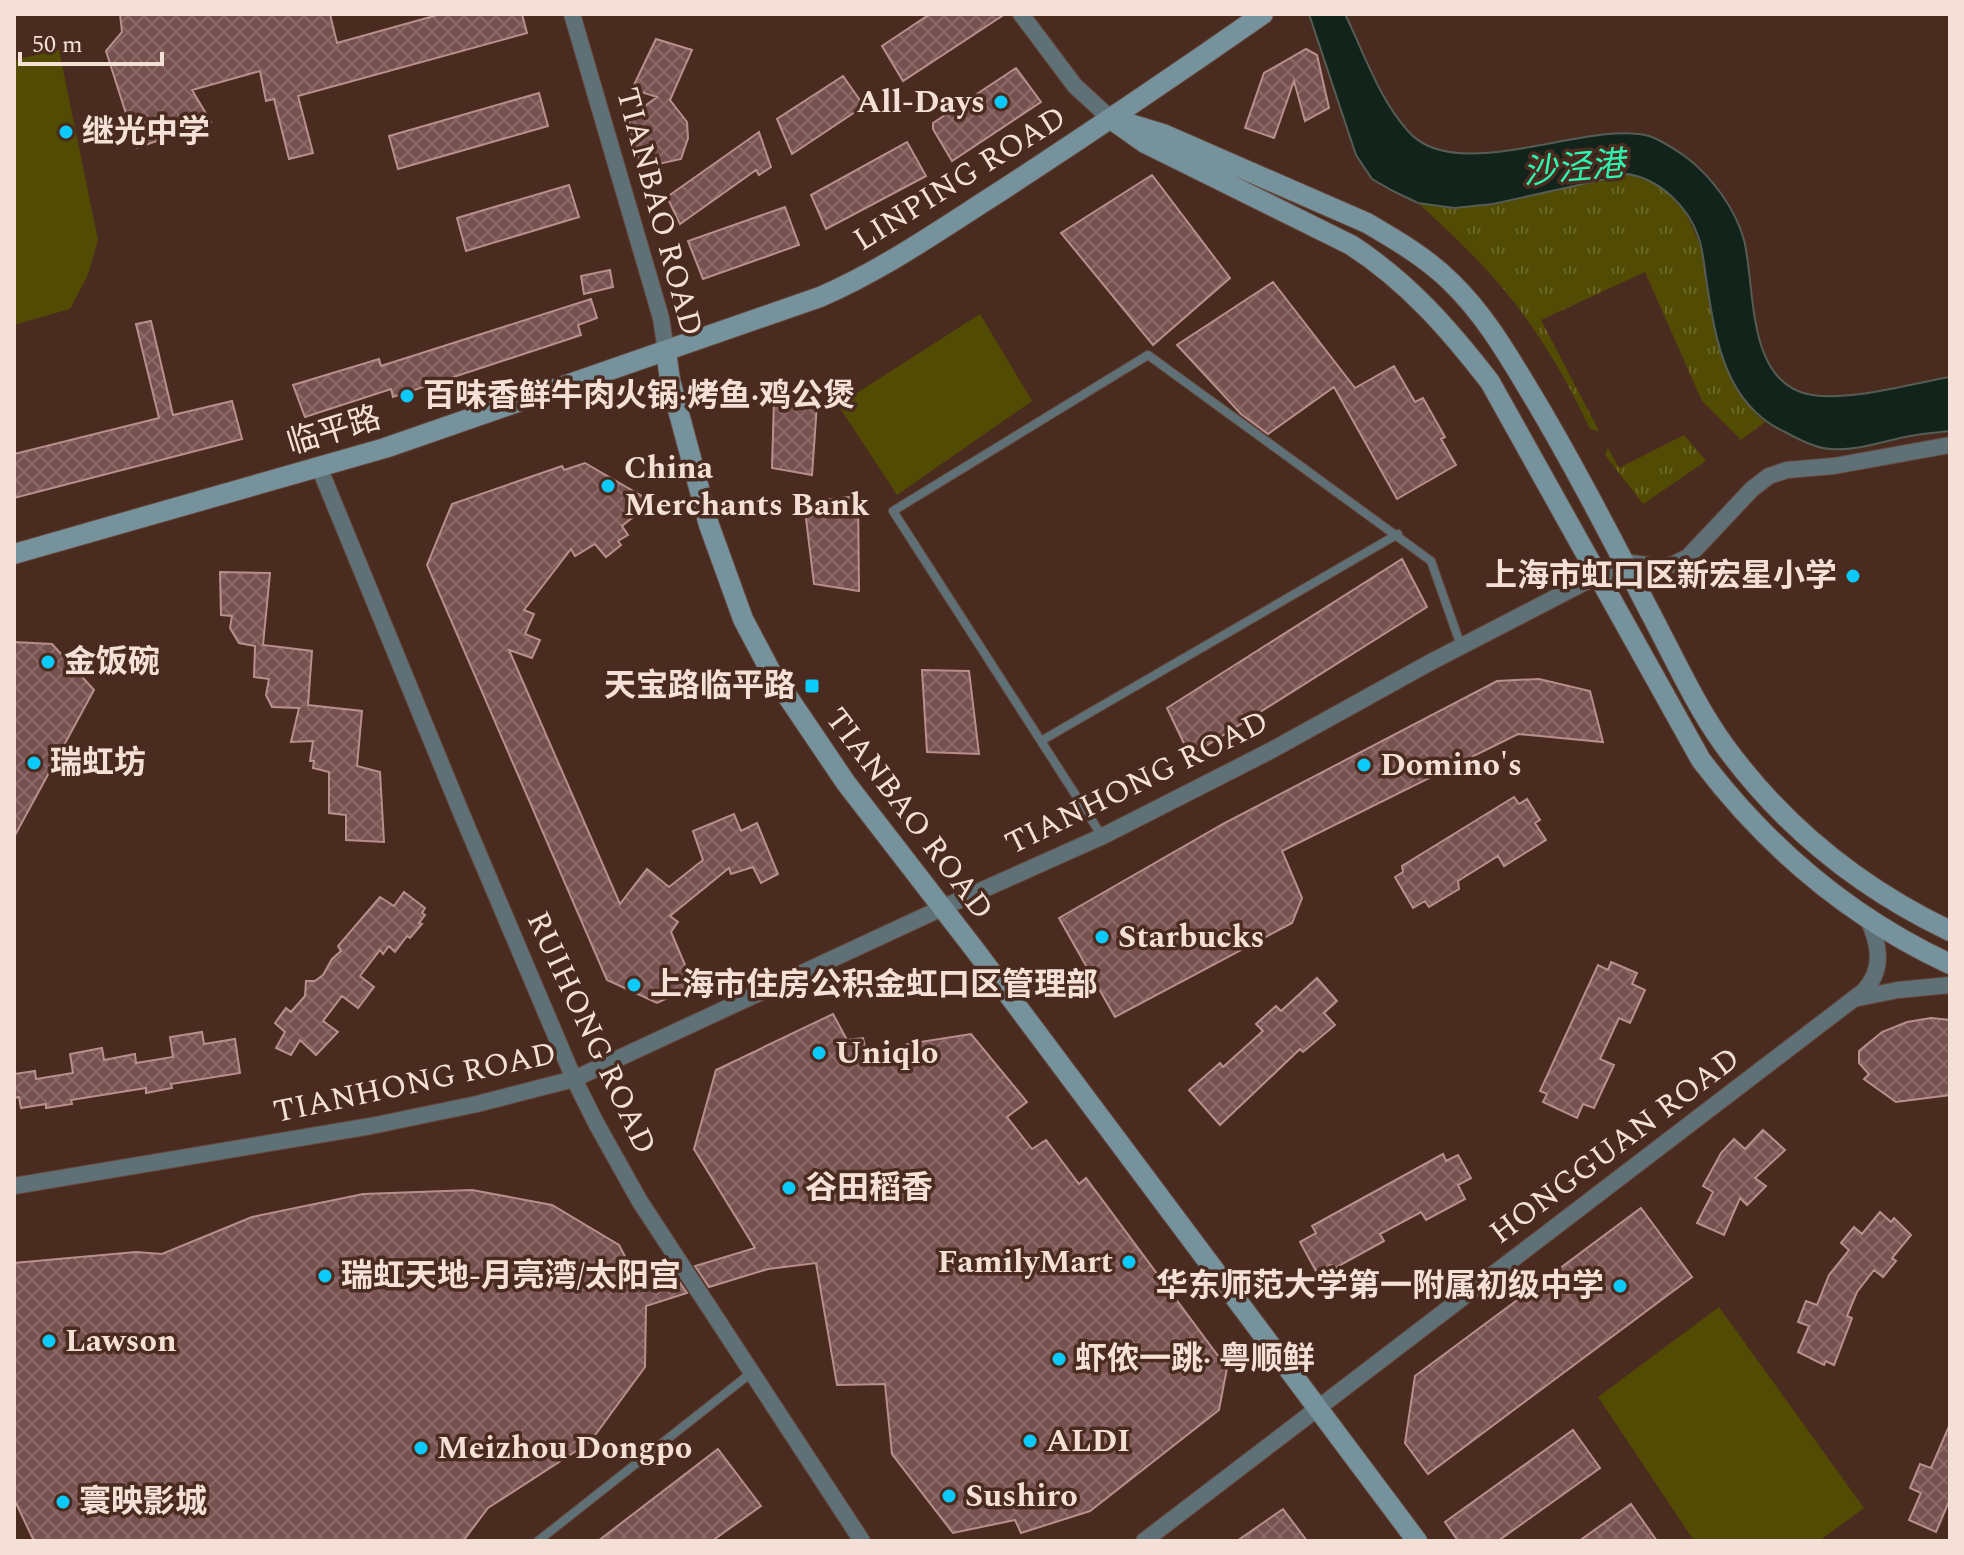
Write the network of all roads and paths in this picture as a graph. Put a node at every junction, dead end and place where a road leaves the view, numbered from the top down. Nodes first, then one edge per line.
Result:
1 (572, 14) edge
2 (1021, 14) edge
3 (1263, 14) edge
4 (1111, 119) junction
5 (666, 351) junction
6 (1950, 445) edge
7 (319, 467) junction
8 (1398, 534) junction
9 (14, 554) edge
10 (1624, 562) junction
11 (1598, 576) junction
12 (1461, 646) junction
13 (1041, 741) junction
14 (1103, 836) junction
15 (942, 908) junction
16 (1867, 917) junction
17 (1950, 931) edge
18 (1950, 964) edge
19 (1950, 985) edge
20 (1853, 1000) junction
21 (574, 1079) junction
22 (14, 1186) edge
23 (752, 1372) junction
24 (1318, 1407) junction
25 (538, 1541) edge
26 (862, 1541) edge
27 (1144, 1541) edge
28 (1417, 1541) edge

1 - 5 street, TIANBAO ROAD
2 - 4 street
3 - 4 main road, LINPING ROAD
4 - 5 main road, LINPING ROAD
4 - 10 main road
4 - 11 main road
5 - 7 main road, 临平路
5 - 15 main road, TIANBAO ROAD
6 - 10 street
7 - 9 main road, 临平路
7 - 21 street, RUIHONG ROAD
8 - 12 lane
8 - 13 lane
8 - 13 lane
10 - 11 street, TIANHONG ROAD
10 - 17 main road
11 - 12 street, TIANHONG ROAD
11 - 16 main road
12 - 14 street, TIANHONG ROAD
13 - 14 lane
14 - 15 street, TIANHONG ROAD
15 - 21 street, TIANHONG ROAD
15 - 24 main road, TIANBAO ROAD
16 - 18 main road
16 - 20 street, HONGGUAN ROAD
19 - 20 street, HONGGUAN ROAD
20 - 24 street, HONGGUAN ROAD
21 - 22 street, TIANHONG ROAD
21 - 23 street, RUIHONG ROAD
23 - 25 lane
23 - 26 street, RUIHONG ROAD
24 - 27 street, HONGGUAN ROAD
24 - 28 main road, TIANBAO ROAD

